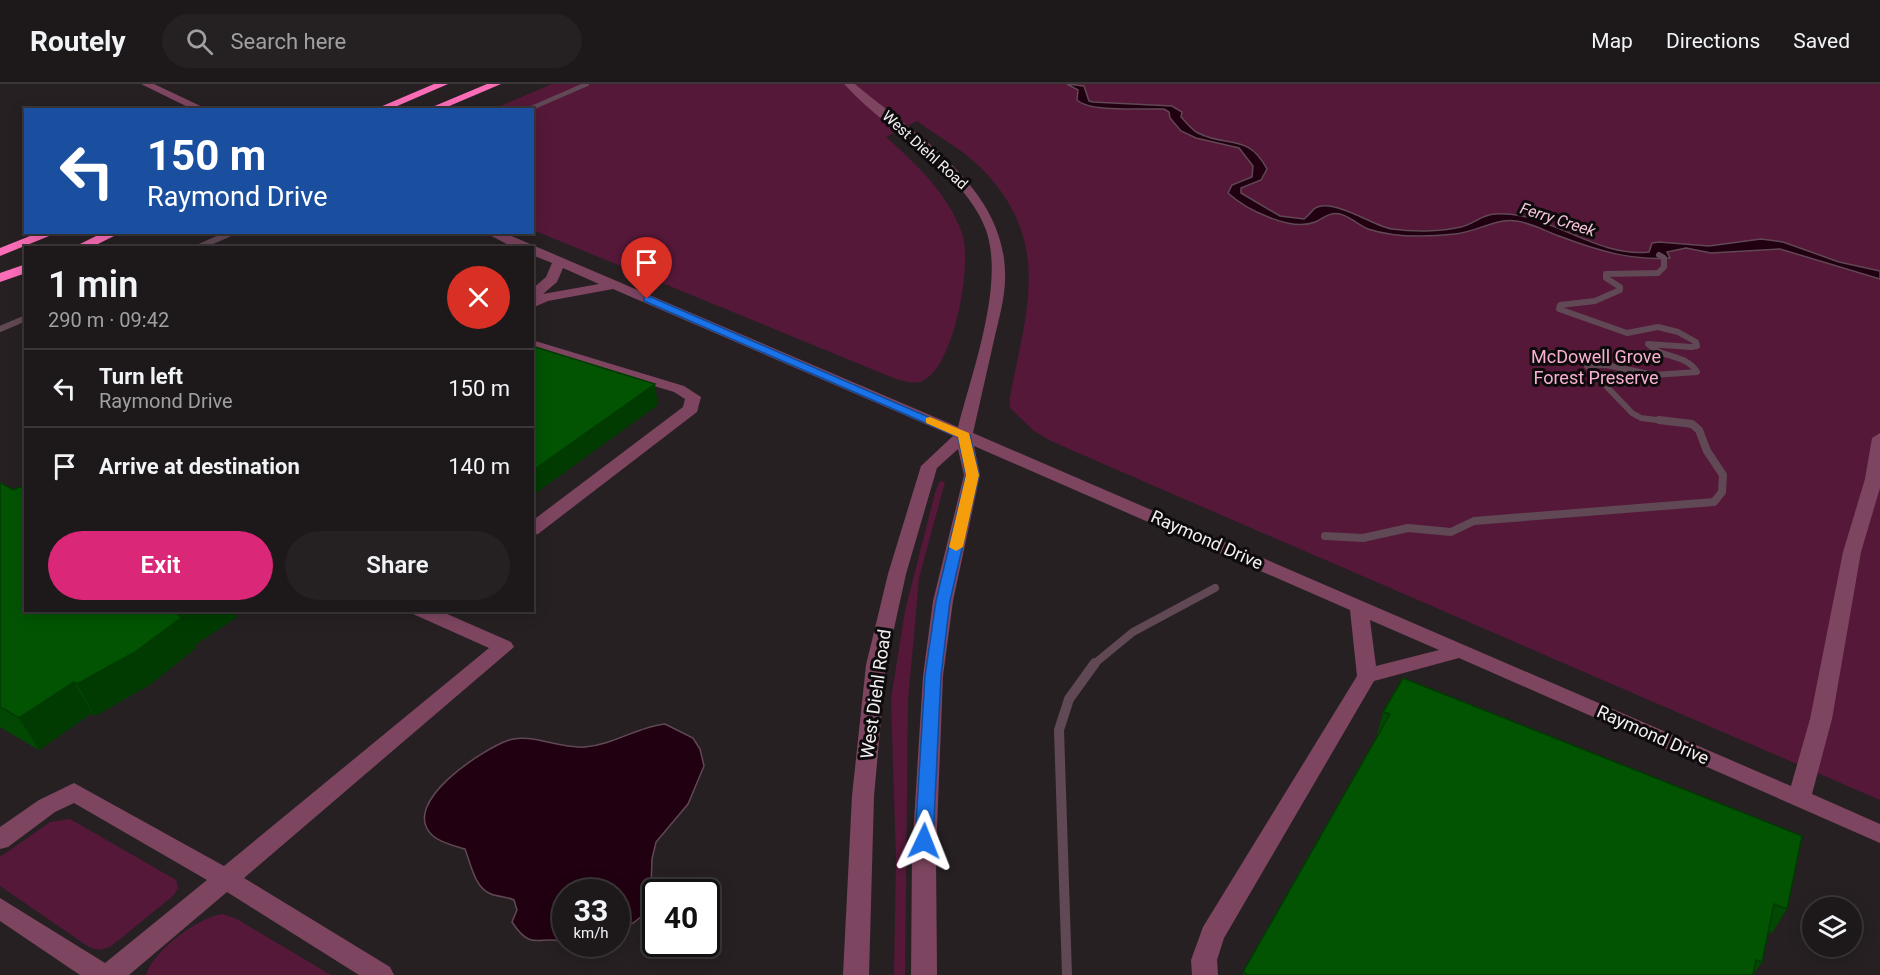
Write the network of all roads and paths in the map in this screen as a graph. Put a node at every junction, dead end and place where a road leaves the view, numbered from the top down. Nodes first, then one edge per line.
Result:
1 (146, 84) edge
2 (443, 84) edge
3 (496, 84) edge
4 (849, 84) edge
5 (200, 108) edge
6 (383, 108) edge
7 (435, 108) edge
8 (47, 234) edge
9 (111, 234) edge
10 (494, 234) edge
11 (83, 246) edge
12 (522, 246) edge
13 (534, 251) edge
14 (0, 252) edge
15 (559, 262) junction
16 (24, 269) edge
17 (0, 278) edge
18 (615, 285) junction
19 (534, 295) edge
20 (534, 303) edge
21 (534, 345) edge
22 (964, 435) junction
23 (1880, 438) edge
24 (534, 528) edge
25 (1359, 607) junction
26 (425, 612) edge
27 (1461, 651) junction
28 (1367, 676) junction
29 (1799, 799) junction
30 (1880, 834) edge
31 (0, 840) edge
32 (226, 879) junction
33 (0, 908) edge
34 (102, 975) edge
35 (111, 975) edge
36 (381, 975) edge
37 (856, 975) edge
38 (924, 975) edge
39 (1206, 975) edge

1 - 5 street
2 - 6 highway
3 - 7 highway
4 - 22 street, West Diehl Road
8 - 14 highway
9 - 11 highway
10 - 12 street
13 - 15 street, Raymond Drive
15 - 18 street, Raymond Drive
15 - 19 street
16 - 17 highway
18 - 20 street
18 - 22 street, Raymond Drive
21 - 24 street
22 - 25 street, Raymond Drive
22 - 37 street, West Diehl Road
22 - 38 street, West Diehl Road
23 - 29 street
25 - 27 street, Raymond Drive
25 - 28 street
26 - 32 street
27 - 28 street
27 - 29 street, Raymond Drive
28 - 39 street
29 - 30 street, Raymond Drive
31 - 32 street
32 - 35 street
32 - 36 street
33 - 34 street

